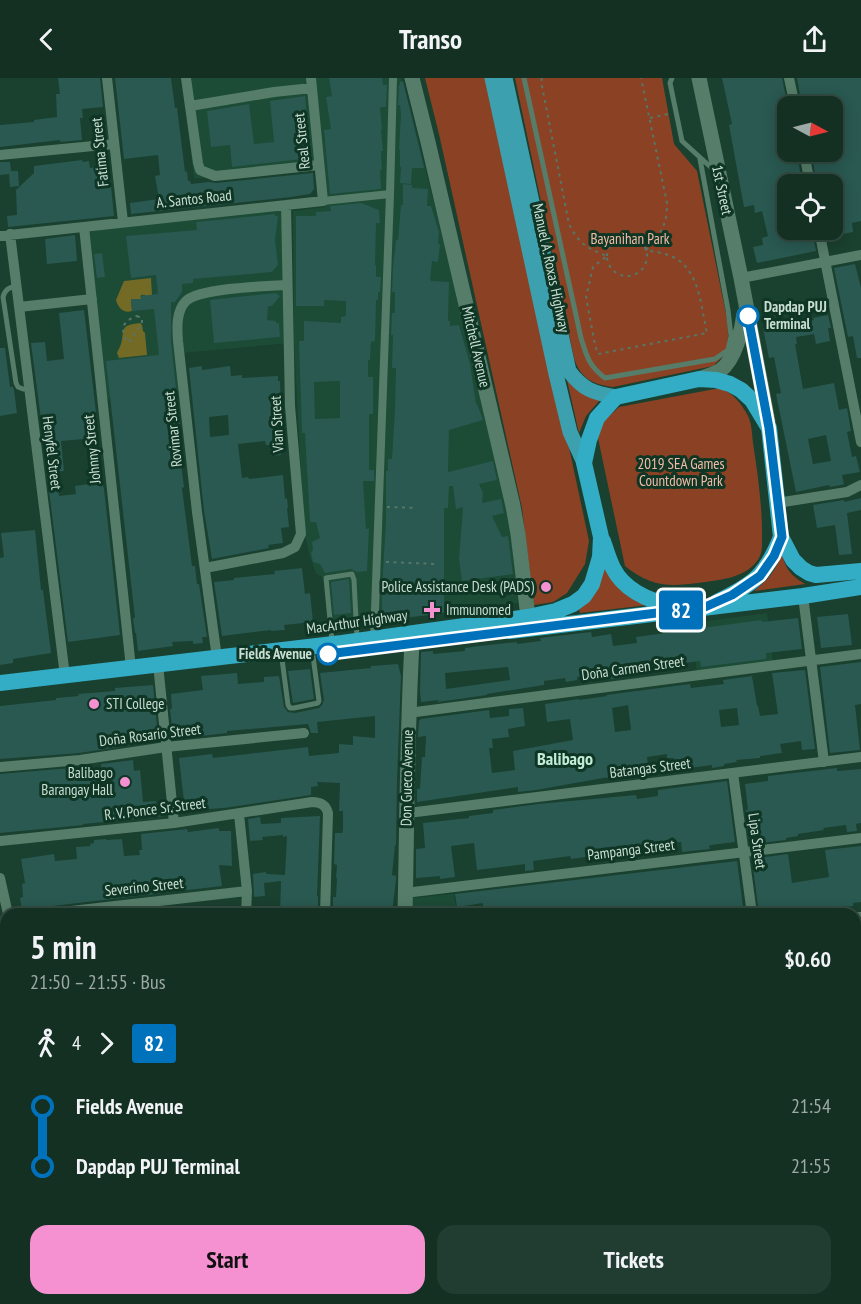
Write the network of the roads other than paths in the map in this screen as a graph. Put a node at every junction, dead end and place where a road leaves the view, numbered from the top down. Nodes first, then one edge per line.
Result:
1 (107, 78) edge
2 (186, 78) edge
3 (393, 78) edge
4 (412, 78) edge
5 (492, 78) edge
6 (505, 78) edge
7 (524, 78) edge
8 (699, 78) edge
9 (789, 78) edge
10 (670, 80) edge
11 (311, 83) edge
12 (793, 96) edge
13 (189, 106) junction
14 (114, 144) junction
15 (0, 155) edge
16 (700, 159) junction
17 (319, 165) junction
18 (719, 174) junction
19 (390, 194) junction
20 (323, 201) junction
21 (286, 204) junction
22 (123, 222) junction
23 (84, 226) junction
24 (5, 235) edge
25 (821, 240) edge
26 (861, 255) edge
27 (826, 261) junction
28 (741, 278) junction
29 (16, 285) junction
30 (287, 285) junction
31 (92, 299) junction
32 (745, 302) junction
33 (19, 307) junction
34 (699, 379) junction
35 (29, 389) junction
36 (616, 397) junction
37 (769, 428) junction
38 (861, 442) edge
39 (584, 463) junction
40 (861, 485) edge
41 (777, 503) junction
42 (601, 537) junction
43 (782, 537) junction
44 (205, 568) junction
45 (861, 571) edge
46 (861, 587) edge
47 (803, 596) junction
48 (697, 608) junction
49 (528, 617) junction
50 (365, 640) junction
51 (412, 643) junction
52 (332, 644) junction
53 (861, 654) edge
54 (313, 656) junction
55 (217, 658) junction
56 (282, 659) junction
57 (810, 660) junction
58 (131, 668) junction
59 (158, 669) junction
60 (65, 676) junction
61 (0, 683) edge
62 (0, 693) edge
63 (408, 713) junction
64 (304, 733) dead end
65 (166, 747) junction
66 (861, 758) edge
67 (824, 762) junction
68 (0, 767) edge
69 (733, 774) junction
70 (408, 813) junction
71 (239, 814) junction
72 (174, 823) junction
73 (861, 838) edge
74 (0, 841) edge
75 (744, 852) junction
76 (0, 878) edge
77 (247, 891) junction
78 (405, 893) junction
79 (7, 908) edge
80 (98, 908) edge
81 (246, 908) edge
82 (325, 908) edge
83 (405, 908) edge
84 (751, 908) edge

1 - 14 street, Fatima Street
2 - 13 street
3 - 19 street
4 - 49 main road, Mitchell Avenue
5 - 39 main road, Manuel A. Roxas Highway
6 - 36 main road, Manuel A. Roxas Highway
7 - 16 lane
8 - 18 main road, 1st Street
9 - 12 street
10 - 16 lane
11 - 13 street
11 - 17 street, Real Street
13 - 17 street
14 - 15 street
14 - 22 street, Fatima Street
16 - 18 lane
17 - 20 street, Real Street
18 - 28 main road, 1st Street
19 - 20 street, A. Santos Road
19 - 50 street
20 - 21 street, A. Santos Road
21 - 22 street, A. Santos Road
21 - 30 street, Vian Street
22 - 23 street, A. Santos Road
23 - 24 street, A. Santos Road
23 - 31 street, Johnny Street
24 - 29 street, Henyfel Street
25 - 27 street
26 - 27 street
27 - 28 street
27 - 38 street
28 - 32 main road, 1st Street
29 - 33 street, Henyfel Street
29 - 35 lane
30 - 44 street, Vian Street
30 - 44 street, Rovimar Street
31 - 33 street
31 - 58 street, Johnny Street
32 - 34 main road, 1st Street
32 - 37 main road, 1st Street
33 - 35 street, Henyfel Street
34 - 36 highway
34 - 37 highway
35 - 60 street, Henyfel Street
36 - 39 highway, MacArthur Highway
37 - 41 highway
39 - 42 highway, MacArthur Highway
40 - 41 street
41 - 43 highway
42 - 48 highway
42 - 49 highway, MacArthur Highway
43 - 45 highway
43 - 48 highway
44 - 55 street, Rovimar Street
46 - 47 highway, MacArthur Highway
47 - 48 highway, MacArthur Highway
47 - 57 street
48 - 51 highway, MacArthur Highway
49 - 50 highway, MacArthur Highway
50 - 52 highway, MacArthur Highway
50 - 52 lane
51 - 54 highway, MacArthur Highway
51 - 63 main road, Don Gueco Avenue
52 - 55 highway, MacArthur Highway
53 - 57 street, Doña Carmen Street
54 - 56 highway, MacArthur Highway
54 - 56 lane
55 - 59 highway, MacArthur Highway
56 - 59 highway, MacArthur Highway
57 - 63 street, Doña Carmen Street
57 - 67 street
58 - 59 highway, MacArthur Highway
58 - 60 highway, MacArthur Highway
59 - 62 highway, MacArthur Highway
59 - 65 street
60 - 61 highway, MacArthur Highway
63 - 70 main road, Don Gueco Avenue
64 - 65 street, Doña Rosario Street
65 - 68 street, Doña Rosario Street
65 - 72 street
66 - 67 street, Batangas Street
67 - 69 street, Batangas Street
69 - 70 street, Batangas Street
69 - 75 street, Lipa Street
70 - 78 main road, Don Gueco Avenue
71 - 72 street, R. V. Ponce Sr. Street
71 - 77 street
71 - 82 street, R. V. Ponce Sr. Street
72 - 74 street, R. V. Ponce Sr. Street
73 - 75 street, Pampanga Street
75 - 78 street, Pampanga Street
75 - 84 street, Lipa Street
76 - 79 street
77 - 80 street, Severino Street
77 - 81 street
78 - 83 main road, Don Gueco Avenue

